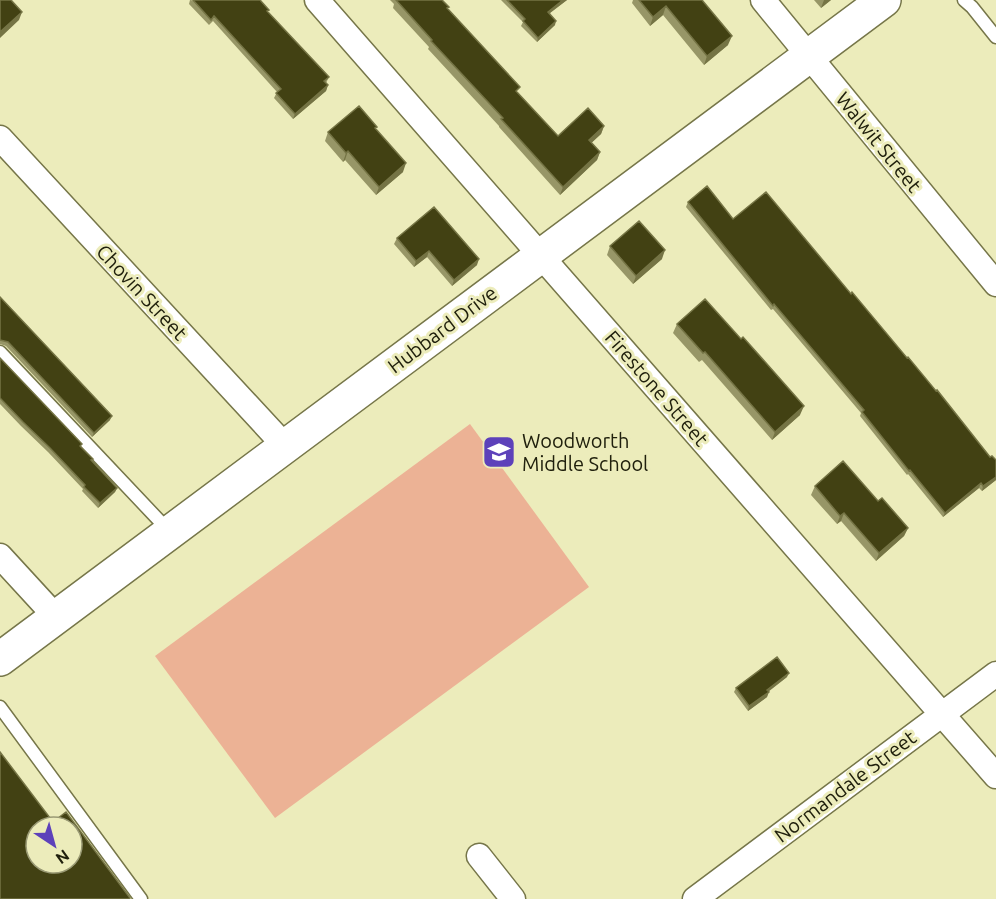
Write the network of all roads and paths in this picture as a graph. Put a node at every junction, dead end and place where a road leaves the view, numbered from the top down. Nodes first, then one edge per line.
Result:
1 (317, 0) edge
2 (763, 0) edge
3 (884, 0) edge
4 (964, 0) edge
5 (996, 37) edge
6 (808, 56) junction
7 (0, 138) edge
8 (541, 255) junction
9 (996, 284) edge
10 (0, 351) edge
11 (285, 446) junction
12 (170, 532) junction
13 (0, 556) edge
14 (56, 617) junction
15 (0, 659) edge
16 (996, 674) edge
17 (0, 707) edge
18 (942, 714) junction
19 (996, 776) edge
20 (479, 855) dead end
21 (141, 899) edge
22 (513, 899) edge
23 (695, 899) edge

1 - 8 street, Firestone Street
2 - 6 street, Walwit Street
3 - 6 street, Hubbard Drive
4 - 5 lane
6 - 8 street, Hubbard Drive
6 - 9 street, Walwit Street
7 - 11 street, Chovin Street
8 - 11 street, Hubbard Drive
8 - 18 street, Firestone Street
10 - 12 lane
11 - 12 street, Hubbard Drive
12 - 14 street, Hubbard Drive
13 - 14 street
14 - 15 street, Hubbard Drive
16 - 18 street, Normandale Street
17 - 21 lane
18 - 19 street, Firestone Street
18 - 23 street, Normandale Street
20 - 22 street

